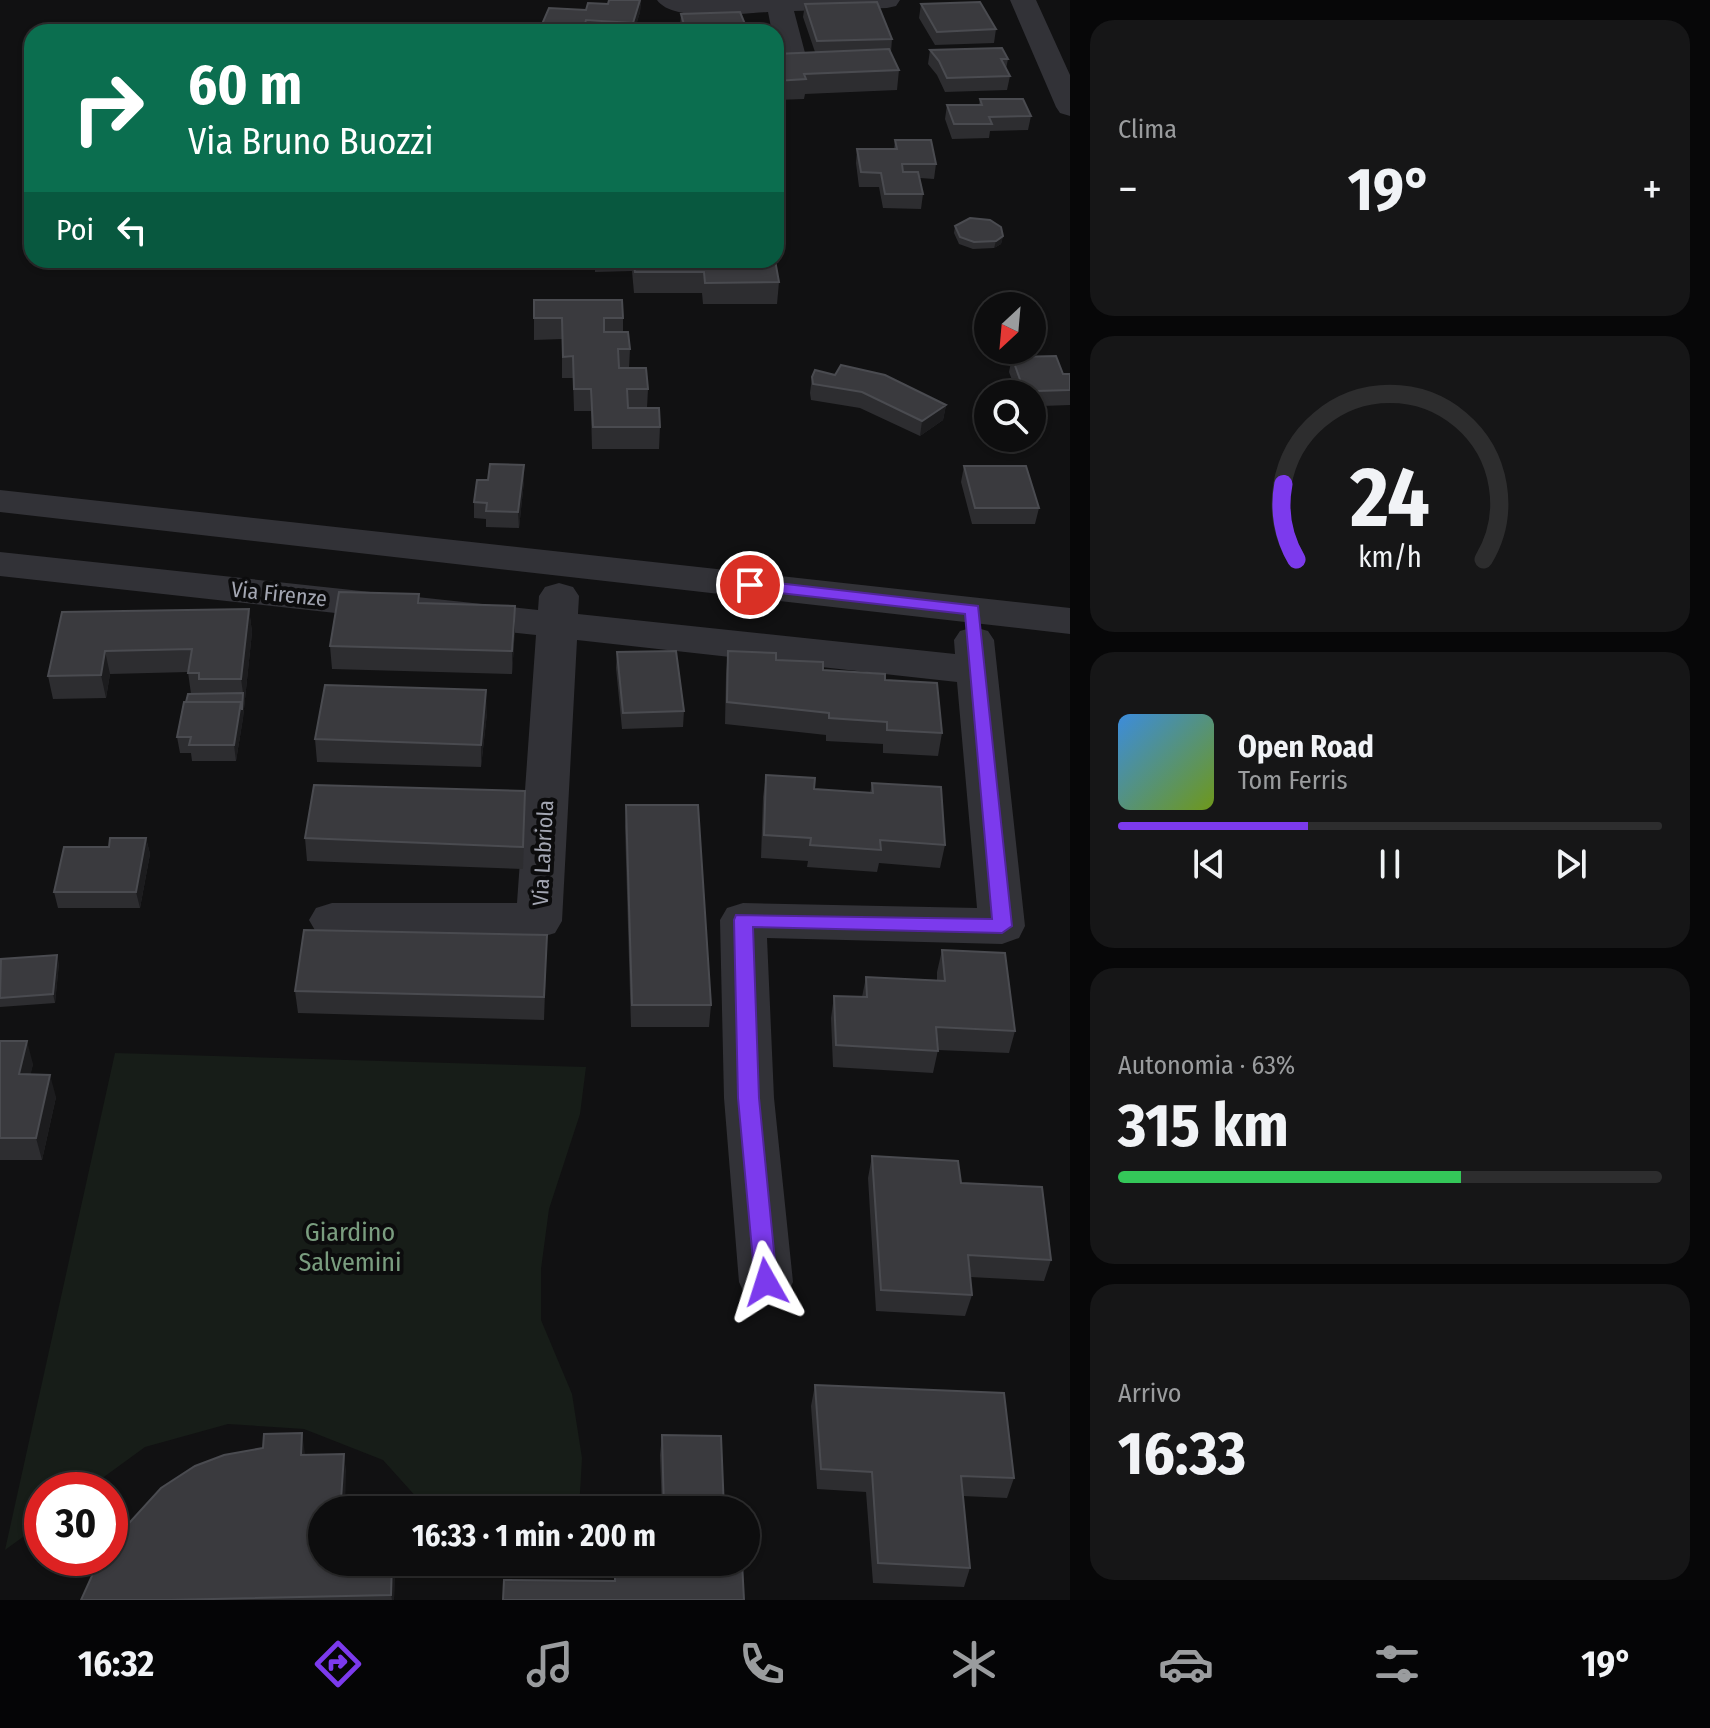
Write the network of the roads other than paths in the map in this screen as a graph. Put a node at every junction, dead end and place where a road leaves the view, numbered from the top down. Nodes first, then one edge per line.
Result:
1 (670, 0) edge
2 (887, 0) edge
3 (1023, 0) edge
4 (744, 2) edge
5 (779, 4) junction
6 (784, 24) edge
7 (784, 24) edge
8 (784, 69) edge
9 (1070, 107) edge
10 (11, 503) edge
11 (0, 562) edge
12 (560, 564) junction
13 (972, 610) junction
14 (1070, 621) edge
15 (557, 624) junction
16 (976, 670) junction
17 (332, 920) dead end
18 (766, 1282) dead end

1 - 4 street
2 - 5 street
3 - 9 street
4 - 5 street
5 - 6 street
7 - 8 street
10 - 11 street, Via Firenze
10 - 12 street, Via Firenze
11 - 15 street, Via Firenze
12 - 13 street, Via Firenze
12 - 15 street
13 - 14 street, Via Firenze
13 - 16 street
15 - 16 street, Via Firenze
15 - 17 street, Via Labriola
16 - 18 street

